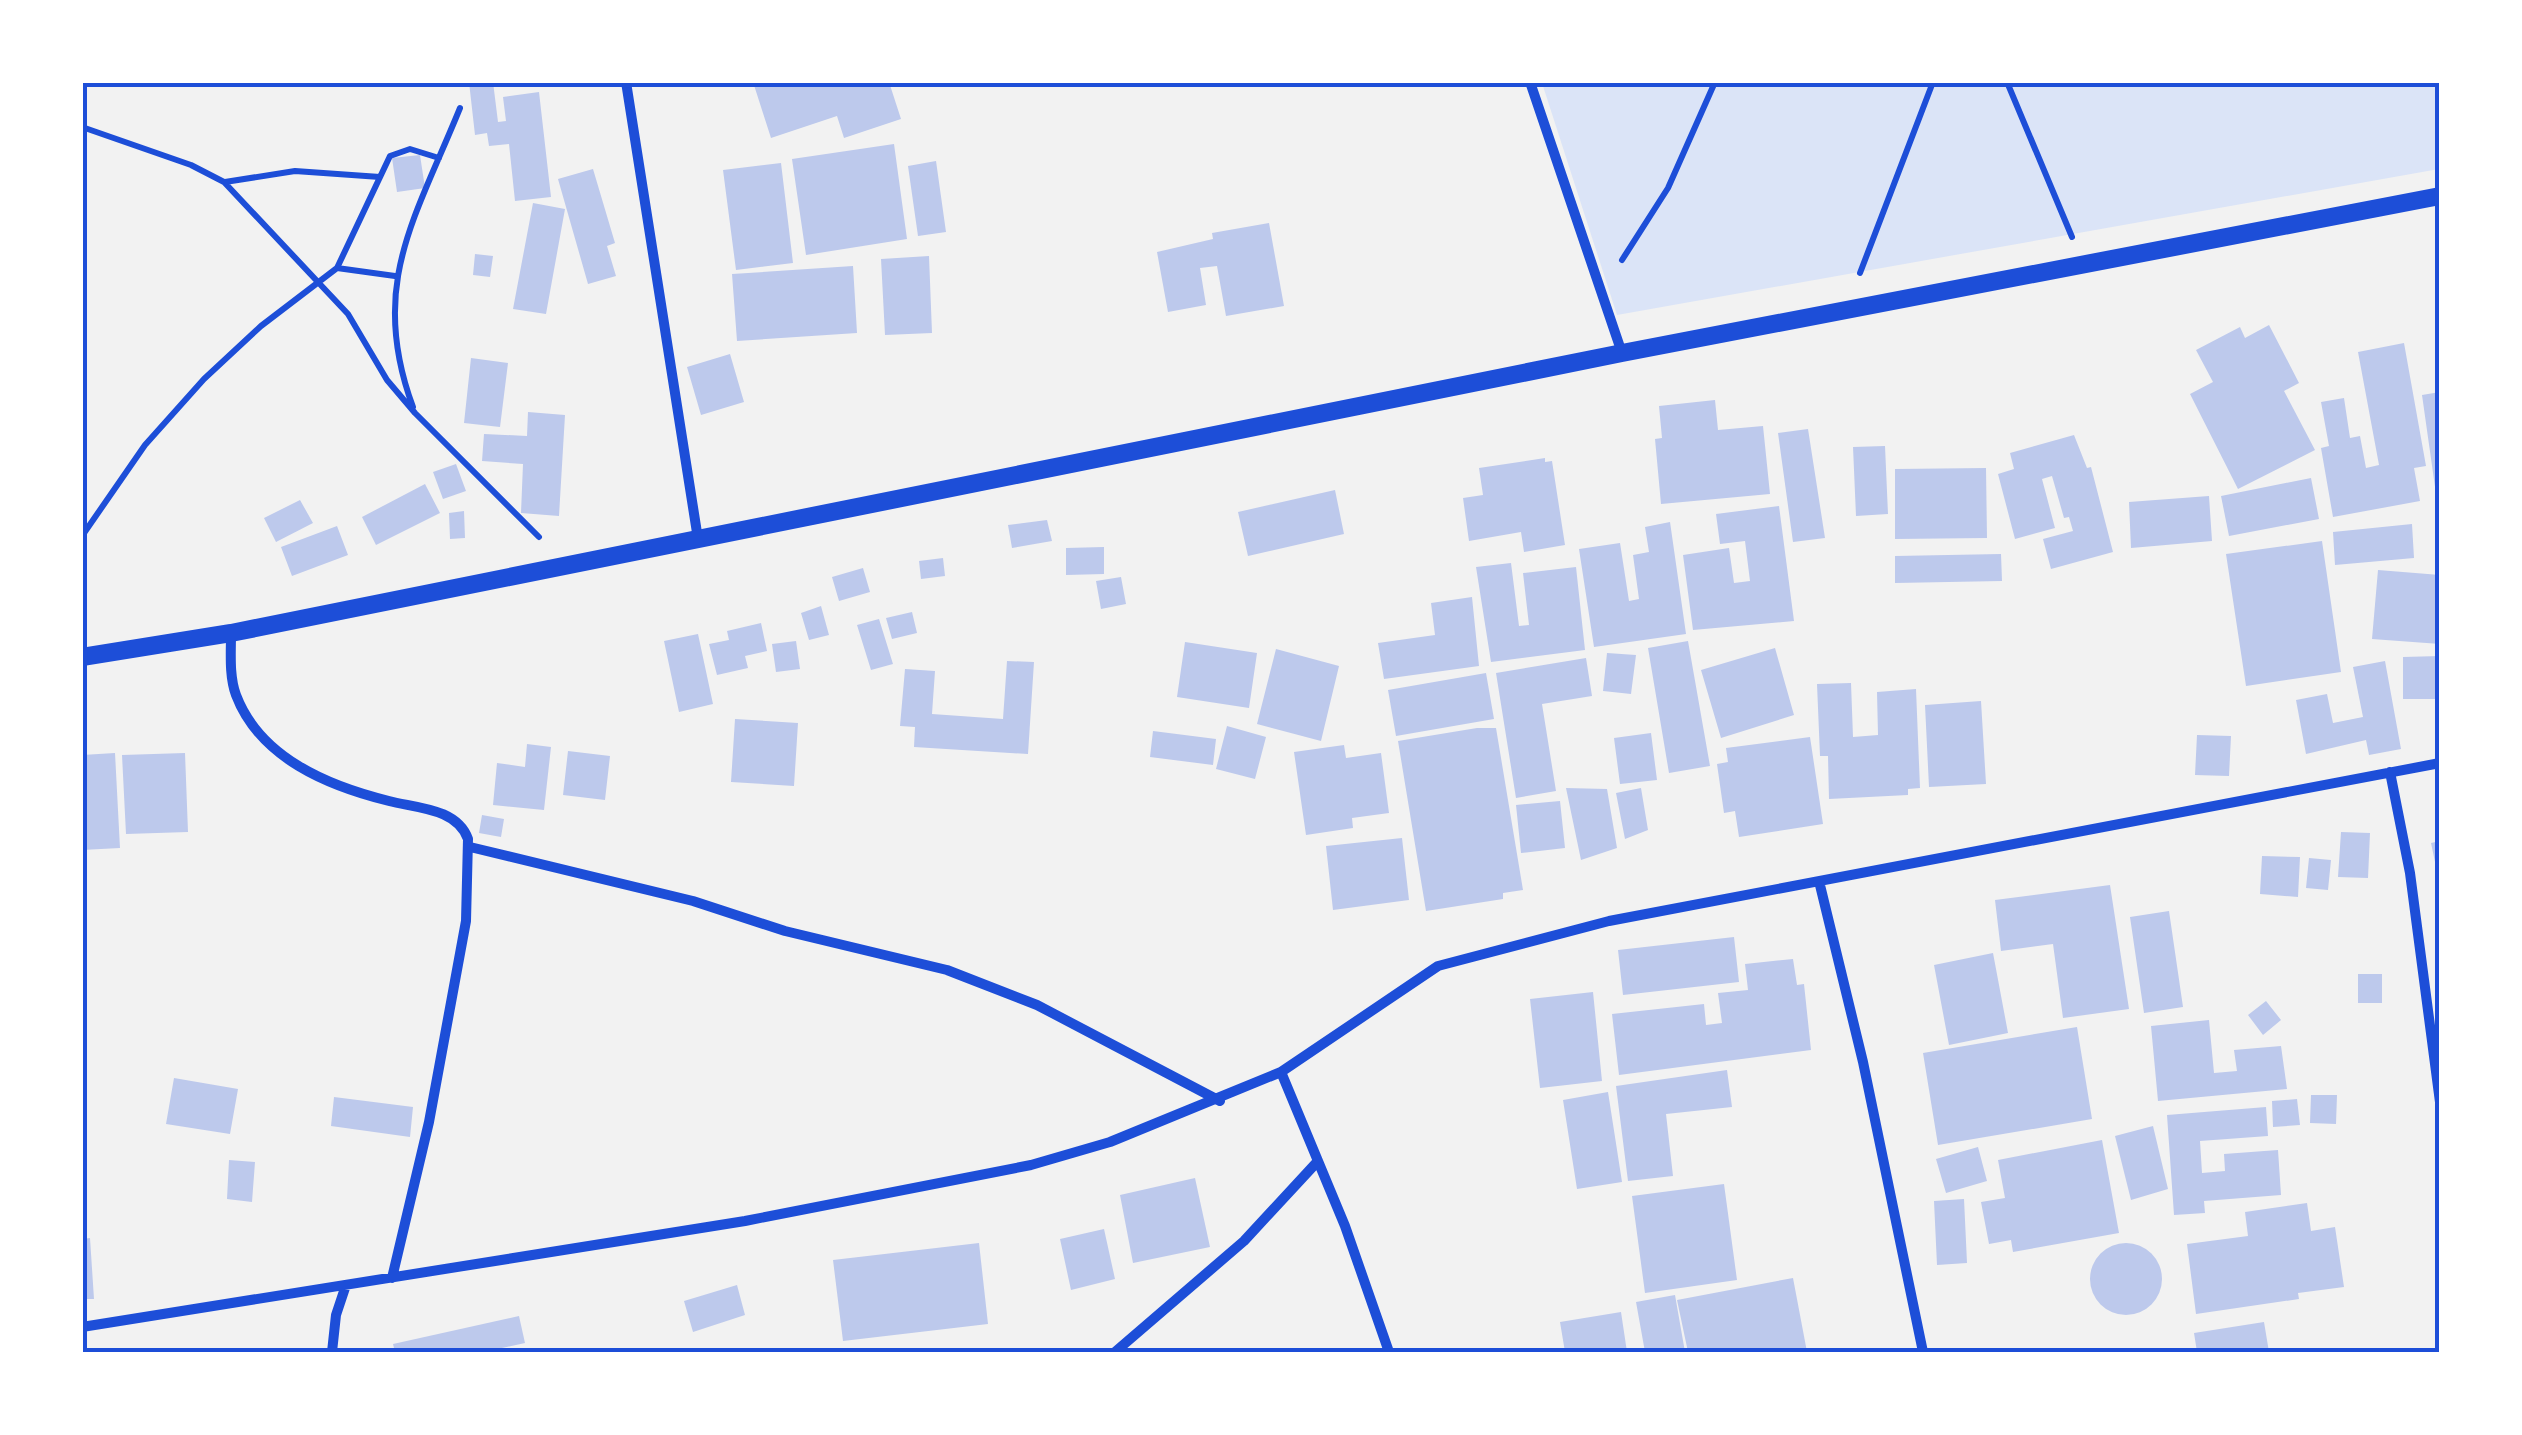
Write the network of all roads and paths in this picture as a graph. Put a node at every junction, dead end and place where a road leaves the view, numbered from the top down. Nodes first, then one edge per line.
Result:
1 (626, 82) edge
2 (1530, 82) edge
3 (1716, 82) edge
4 (1934, 82) edge
5 (2008, 82) edge
6 (460, 108) dead end
7 (82, 126) edge
8 (440, 158) junction
9 (380, 177) junction
10 (224, 182) junction
11 (2440, 196) edge
12 (2084, 266) junction
13 (336, 268) junction
14 (395, 276) junction
15 (317, 281) junction
16 (1602, 290) junction
17 (1844, 311) junction
18 (1622, 353) junction
19 (415, 413) junction
20 (82, 536) edge
21 (698, 539) junction
22 (566, 566) junction
23 (231, 634) junction
24 (82, 658) edge
25 (2440, 763) edge
26 (2390, 772) junction
27 (470, 847) junction
28 (1819, 880) junction
29 (1280, 1072) junction
30 (1220, 1101) junction
31 (2440, 1102) edge
32 (1318, 1161) junction
33 (392, 1278) junction
34 (346, 1285) junction
35 (82, 1327) edge
36 (332, 1352) edge
37 (1115, 1352) edge
38 (1389, 1352) edge
39 (1924, 1352) edge

1 - 21 street
2 - 16 street
3 - 16 path
4 - 17 path
5 - 12 path
6 - 8 path
7 - 10 path
8 - 9 path
8 - 14 path
9 - 10 path
9 - 13 path
10 - 15 path
11 - 12 street
12 - 17 street
13 - 14 path
13 - 15 path
14 - 19 path
15 - 19 path
15 - 20 path
16 - 18 street
17 - 18 street
18 - 21 street
19 - 22 path
21 - 22 street
22 - 23 street
23 - 24 street
23 - 27 street
25 - 26 street
26 - 28 street
26 - 31 street
27 - 30 street
27 - 33 street
28 - 29 street
28 - 39 street
29 - 30 street
29 - 32 street
30 - 33 street
32 - 37 street
32 - 38 street
33 - 34 street
34 - 35 street
34 - 36 street

